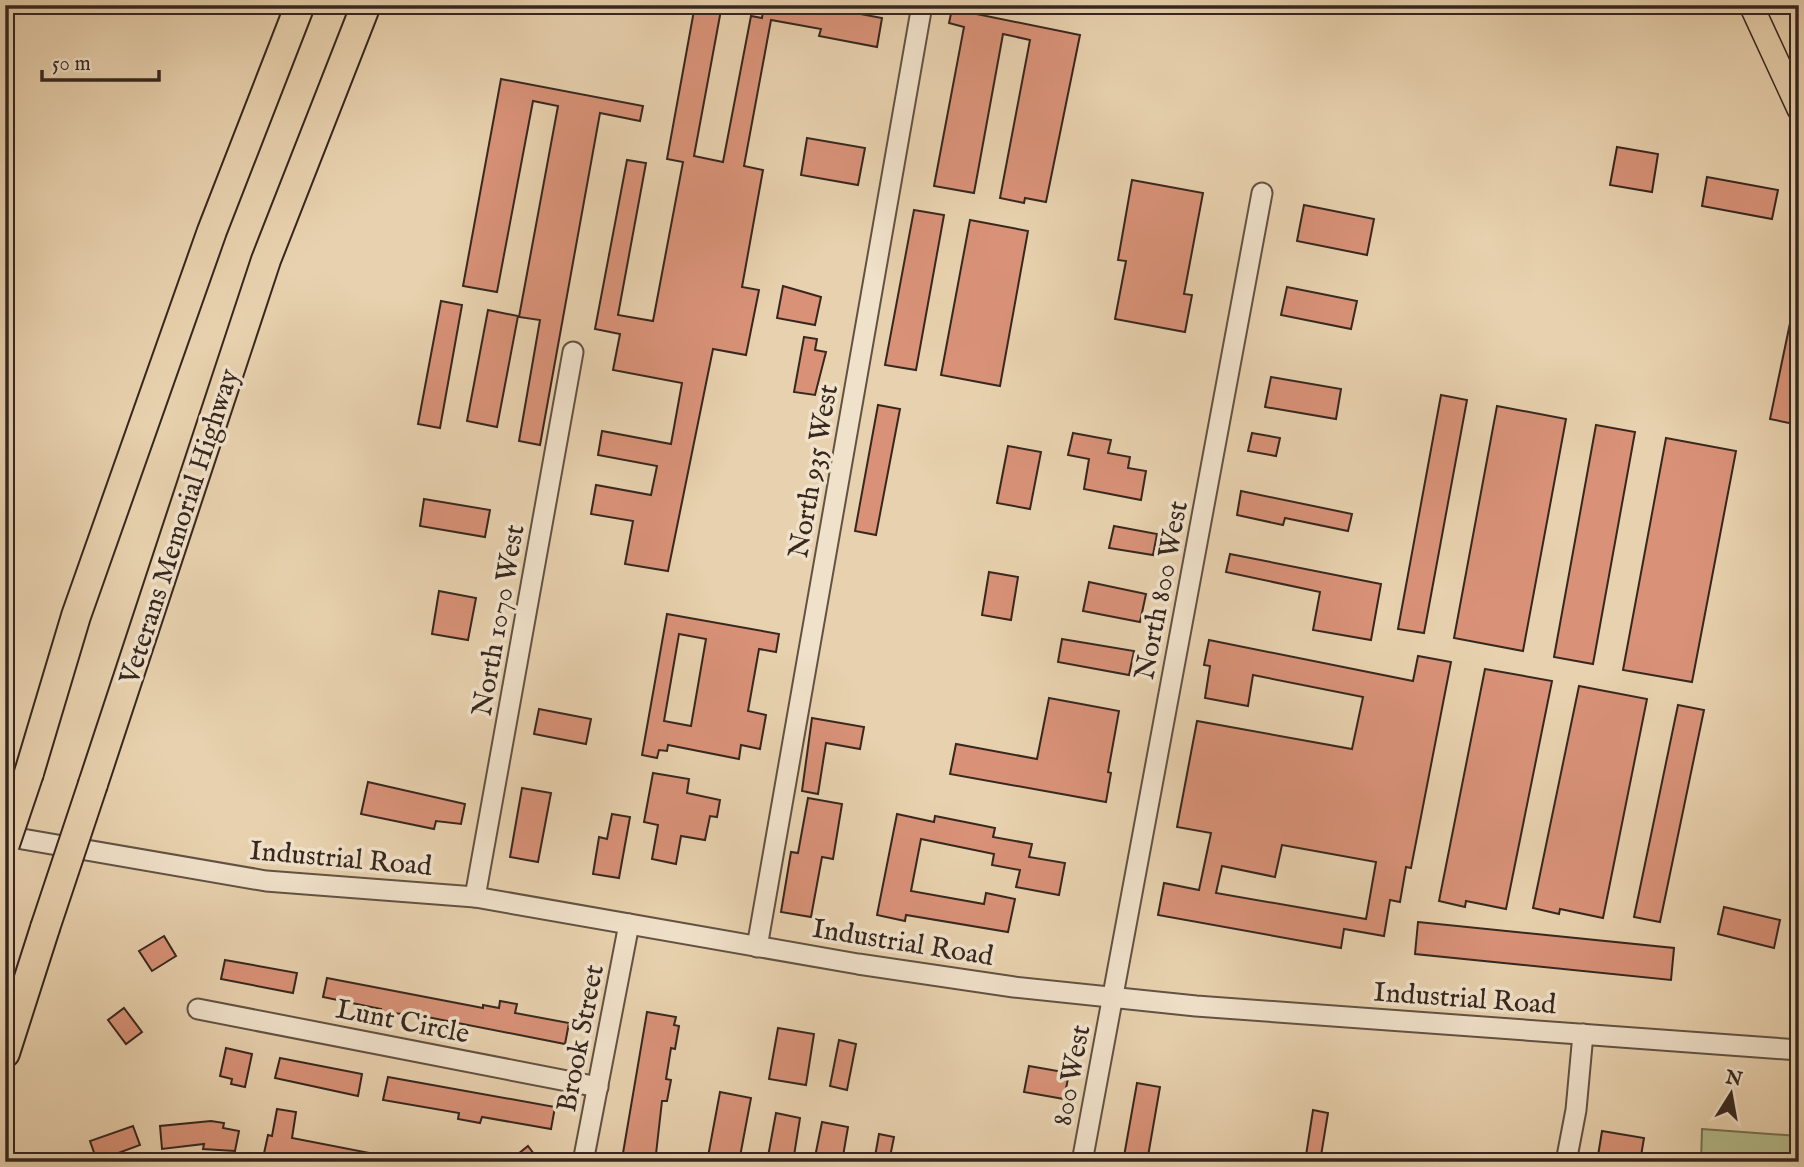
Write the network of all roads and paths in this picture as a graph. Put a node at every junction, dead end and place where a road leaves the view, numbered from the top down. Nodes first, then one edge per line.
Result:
1 (300, 5) edge
2 (366, 5) edge
3 (922, 5) edge
4 (1751, 5) edge
5 (1799, 109) edge
6 (1262, 193) dead end
7 (573, 352) dead end
8 (5, 836) edge
9 (5, 844) edge
10 (475, 897) junction
11 (629, 924) junction
12 (757, 947) junction
13 (1113, 998) junction
14 (198, 1009) dead end
15 (1583, 1034) junction
16 (1799, 1050) edge
17 (5, 1053) edge
18 (598, 1087) junction
19 (583, 1162) edge
20 (1082, 1162) edge
21 (1566, 1162) edge

1 - 9 highway, bridge
2 - 17 highway, Veterans Memorial Highway, bridge
3 - 12 street, North 935 West
4 - 5 main road
6 - 13 street, North 800 West
7 - 10 street, North 1070 West
8 - 10 street, Industrial Road
10 - 11 street, Industrial Road
11 - 12 street, Industrial Road
11 - 18 street, Brook Street
12 - 13 street, Industrial Road
13 - 15 street, Industrial Road
13 - 20 street, 800 West
14 - 18 street, Lunt Circle
15 - 16 street, Industrial Road
15 - 21 street
18 - 19 street, Brook Street

